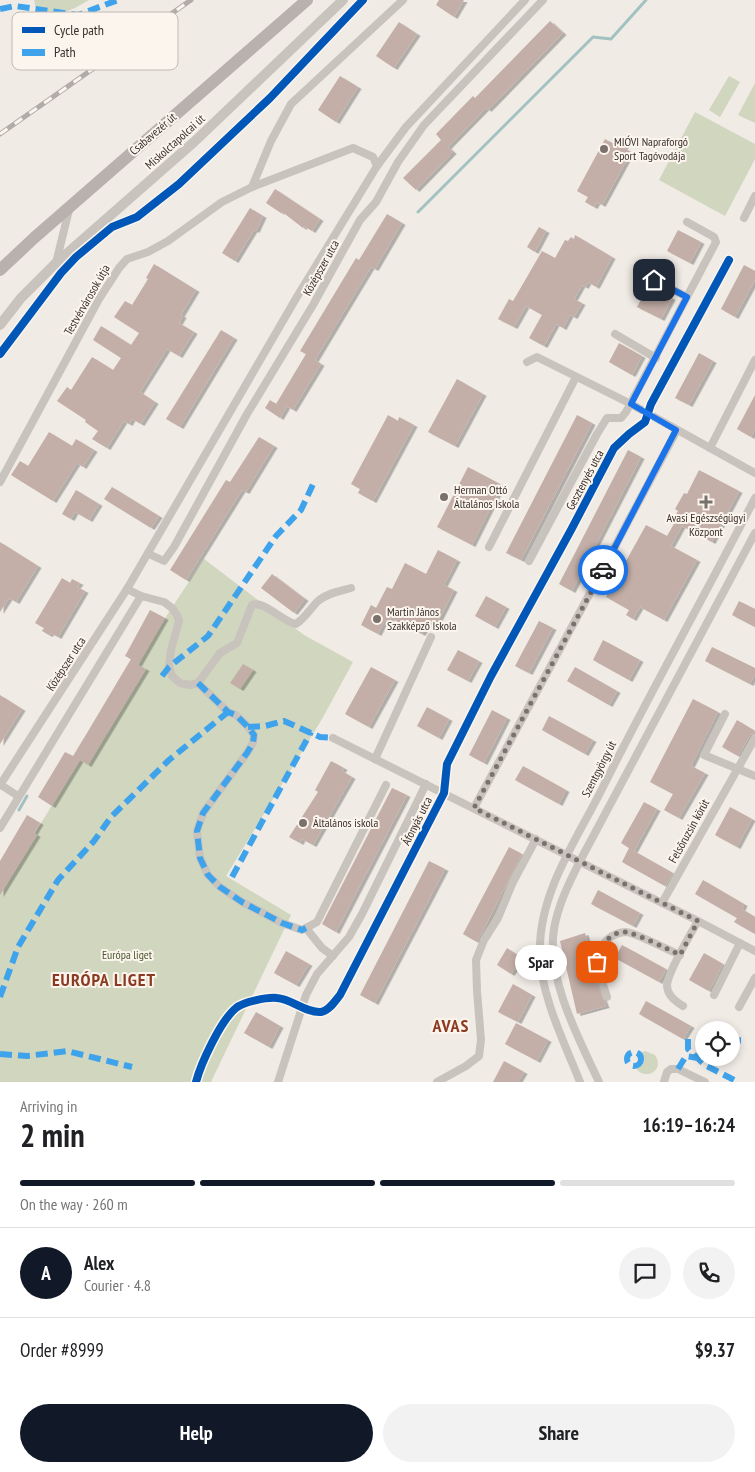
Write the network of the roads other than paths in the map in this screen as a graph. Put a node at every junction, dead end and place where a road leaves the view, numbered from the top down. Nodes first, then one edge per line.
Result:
1 (307, 0) edge
2 (343, 0) edge
3 (403, 0) edge
4 (525, 0) edge
5 (543, 0) edge
6 (377, 166) junction
7 (252, 187) junction
8 (361, 194) junction
9 (755, 196) edge
10 (376, 202) junction
11 (71, 205) junction
12 (58, 217) junction
13 (744, 218) dead end
14 (687, 222) dead end
15 (63, 231) junction
16 (730, 260) dead end
17 (56, 263) junction
18 (0, 270) edge
19 (654, 280) dead end
20 (687, 297) junction
21 (0, 325) edge
22 (614, 334) dead end
23 (656, 358) junction
24 (755, 360) edge
25 (527, 362) dead end
26 (576, 377) junction
27 (631, 404) junction
28 (647, 413) junction
29 (676, 430) junction
30 (710, 448) junction
31 (755, 473) edge
32 (0, 482) edge
33 (755, 498) edge
34 (755, 533) edge
35 (489, 547) dead end
36 (149, 554) junction
37 (529, 561) dead end
38 (351, 588) dead end
39 (540, 588) joint
40 (127, 590) junction
41 (141, 596) junction
42 (431, 638) dead end
43 (198, 683) junction
44 (726, 714) dead end
45 (333, 738) dead end
46 (755, 738) edge
47 (375, 759) junction
48 (737, 769) junction
49 (755, 776) edge
50 (426, 784) junction
51 (0, 785) edge
52 (386, 785) dead end
53 (444, 794) junction
54 (18, 796) junction
55 (474, 808) junction
56 (0, 828) edge
57 (536, 839) junction
58 (568, 855) junction
59 (580, 862) junction
60 (662, 903) junction
61 (698, 921) junction
62 (306, 928) junction
63 (740, 943) junction
64 (755, 951) edge
65 (680, 955) junction
66 (333, 956) junction
67 (755, 978) edge
68 (714, 995) dead end
69 (607, 997) dead end
70 (683, 1006) dead end
71 (302, 1007) junction
72 (739, 1007) dead end
73 (574, 1066) junction
74 (196, 1082) edge
75 (278, 1082) edge
76 (437, 1082) edge
77 (574, 1082) edge
78 (580, 1082) edge
79 (599, 1082) edge
80 (664, 1082) edge
81 (705, 1082) edge

1 - 11 main road, Csabavezér út
2 - 17 street, Miskolctapolcai út
3 - 7 street
4 - 6 street, Középszer utca
5 - 10 street, Középszer utca
6 - 7 street, Testvérvárosok útja
6 - 8 street, Középszer utca
7 - 32 street, Testvérvárosok útja
8 - 10 street
8 - 36 street, Középszer utca
9 - 13 street
10 - 36 street, Középszer utca
11 - 12 main road, Csabavezér út
11 - 15 street
12 - 15 street
12 - 18 main road, Csabavezér út
14 - 20 street, Gesztenyés utca
15 - 17 street
16 - 28 street, Gesztenyés utca
17 - 21 street, Miskolctapolcai út
19 - 20 street
20 - 23 street, Gesztenyés utca
22 - 23 street
23 - 27 street, Gesztenyés utca
24 - 30 street
25 - 26 street
26 - 27 street
26 - 35 street
27 - 28 street
27 - 37 street, Gesztenyés utca
28 - 29 street
28 - 39 street, Gesztenyés utca
29 - 30 street
29 - 55 street
30 - 31 street
33 - 58 street, Szentgyörgy út
34 - 59 street
36 - 40 street, Középszer utca
38 - 43 street
39 - 53 street, Áfonyás utca
40 - 41 street
40 - 51 street, Középszer utca
41 - 43 street
41 - 54 street
42 - 47 street
43 - 62 street
44 - 48 street
45 - 47 street, Áfonyás utca
46 - 48 street, Felsőruzsin körút
47 - 50 street, Áfonyás utca
48 - 49 street
48 - 60 street, Felsőruzsin körút
50 - 53 street, Áfonyás utca
50 - 66 street, Áfonyás utca
51 - 54 street
52 - 62 street
53 - 55 street, Áfonyás utca
53 - 71 street, Áfonyás utca
54 - 56 street
55 - 57 street, Áfonyás utca
57 - 58 street, Áfonyás utca
57 - 76 street
58 - 59 street, Áfonyás utca
58 - 73 street, Szentgyörgy út
59 - 60 street
59 - 79 street
60 - 61 street
61 - 63 street
61 - 65 street
62 - 66 street
63 - 64 street
63 - 68 street
65 - 69 street
65 - 70 street
66 - 71 street, Áfonyás utca
67 - 72 street
71 - 74 street
71 - 75 street, Áfonyás utca
73 - 77 street, Szentgyörgy út
73 - 78 street, Szentgyörgy út
80 - 81 street

